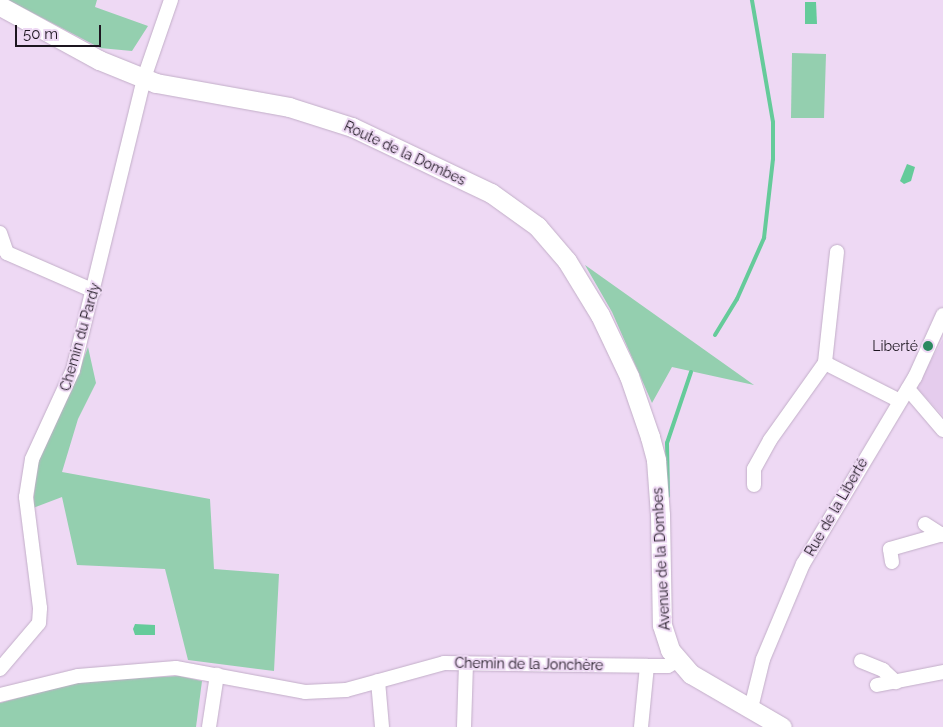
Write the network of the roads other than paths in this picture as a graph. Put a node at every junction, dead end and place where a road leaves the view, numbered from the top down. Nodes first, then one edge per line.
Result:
1 (171, 0) edge
2 (0, 6) edge
3 (144, 78) junction
4 (0, 233) edge
5 (837, 252) dead end
6 (94, 292) junction
7 (943, 315) edge
8 (824, 363) junction
9 (904, 395) junction
10 (943, 430) edge
11 (658, 478) joint
12 (754, 485) dead end
13 (925, 524) dead end
14 (942, 534) edge
15 (892, 562) dead end
16 (676, 661) junction
17 (861, 661) dead end
18 (466, 663) junction
19 (647, 666) junction
20 (0, 670) edge
21 (943, 672) edge
22 (217, 674) junction
23 (378, 681) junction
24 (896, 682) junction
25 (877, 685) dead end
26 (0, 695) edge
27 (751, 708) junction
28 (780, 726) edge
29 (209, 727) edge
30 (382, 727) edge
31 (464, 727) edge
32 (641, 727) edge

1 - 3 street, Chemin du Pardy
2 - 3 main road, Route de la Dombes
3 - 6 street, Chemin du Pardy
3 - 11 main road, Route de la Dombes
4 - 6 street
5 - 8 street
6 - 20 street, Chemin du Pardy
7 - 9 street, Rue de la Liberté
8 - 9 street
8 - 12 street
9 - 10 street
9 - 27 street, Rue de la Liberté
11 - 16 main road, Avenue de la Dombes
13 - 14 street
14 - 15 street
16 - 19 street, Chemin de la Jonchère
16 - 27 main road, Avenue de la Dombes
17 - 24 street
18 - 19 street, Chemin de la Jonchère
18 - 23 street, Chemin de la Jonchère
18 - 31 street
19 - 32 street
21 - 24 street
22 - 23 street, Chemin de la Jonchère
22 - 26 street, Chemin de la Jonchère
22 - 29 street
23 - 30 street
24 - 25 street
27 - 28 main road, Avenue de la Dombes

